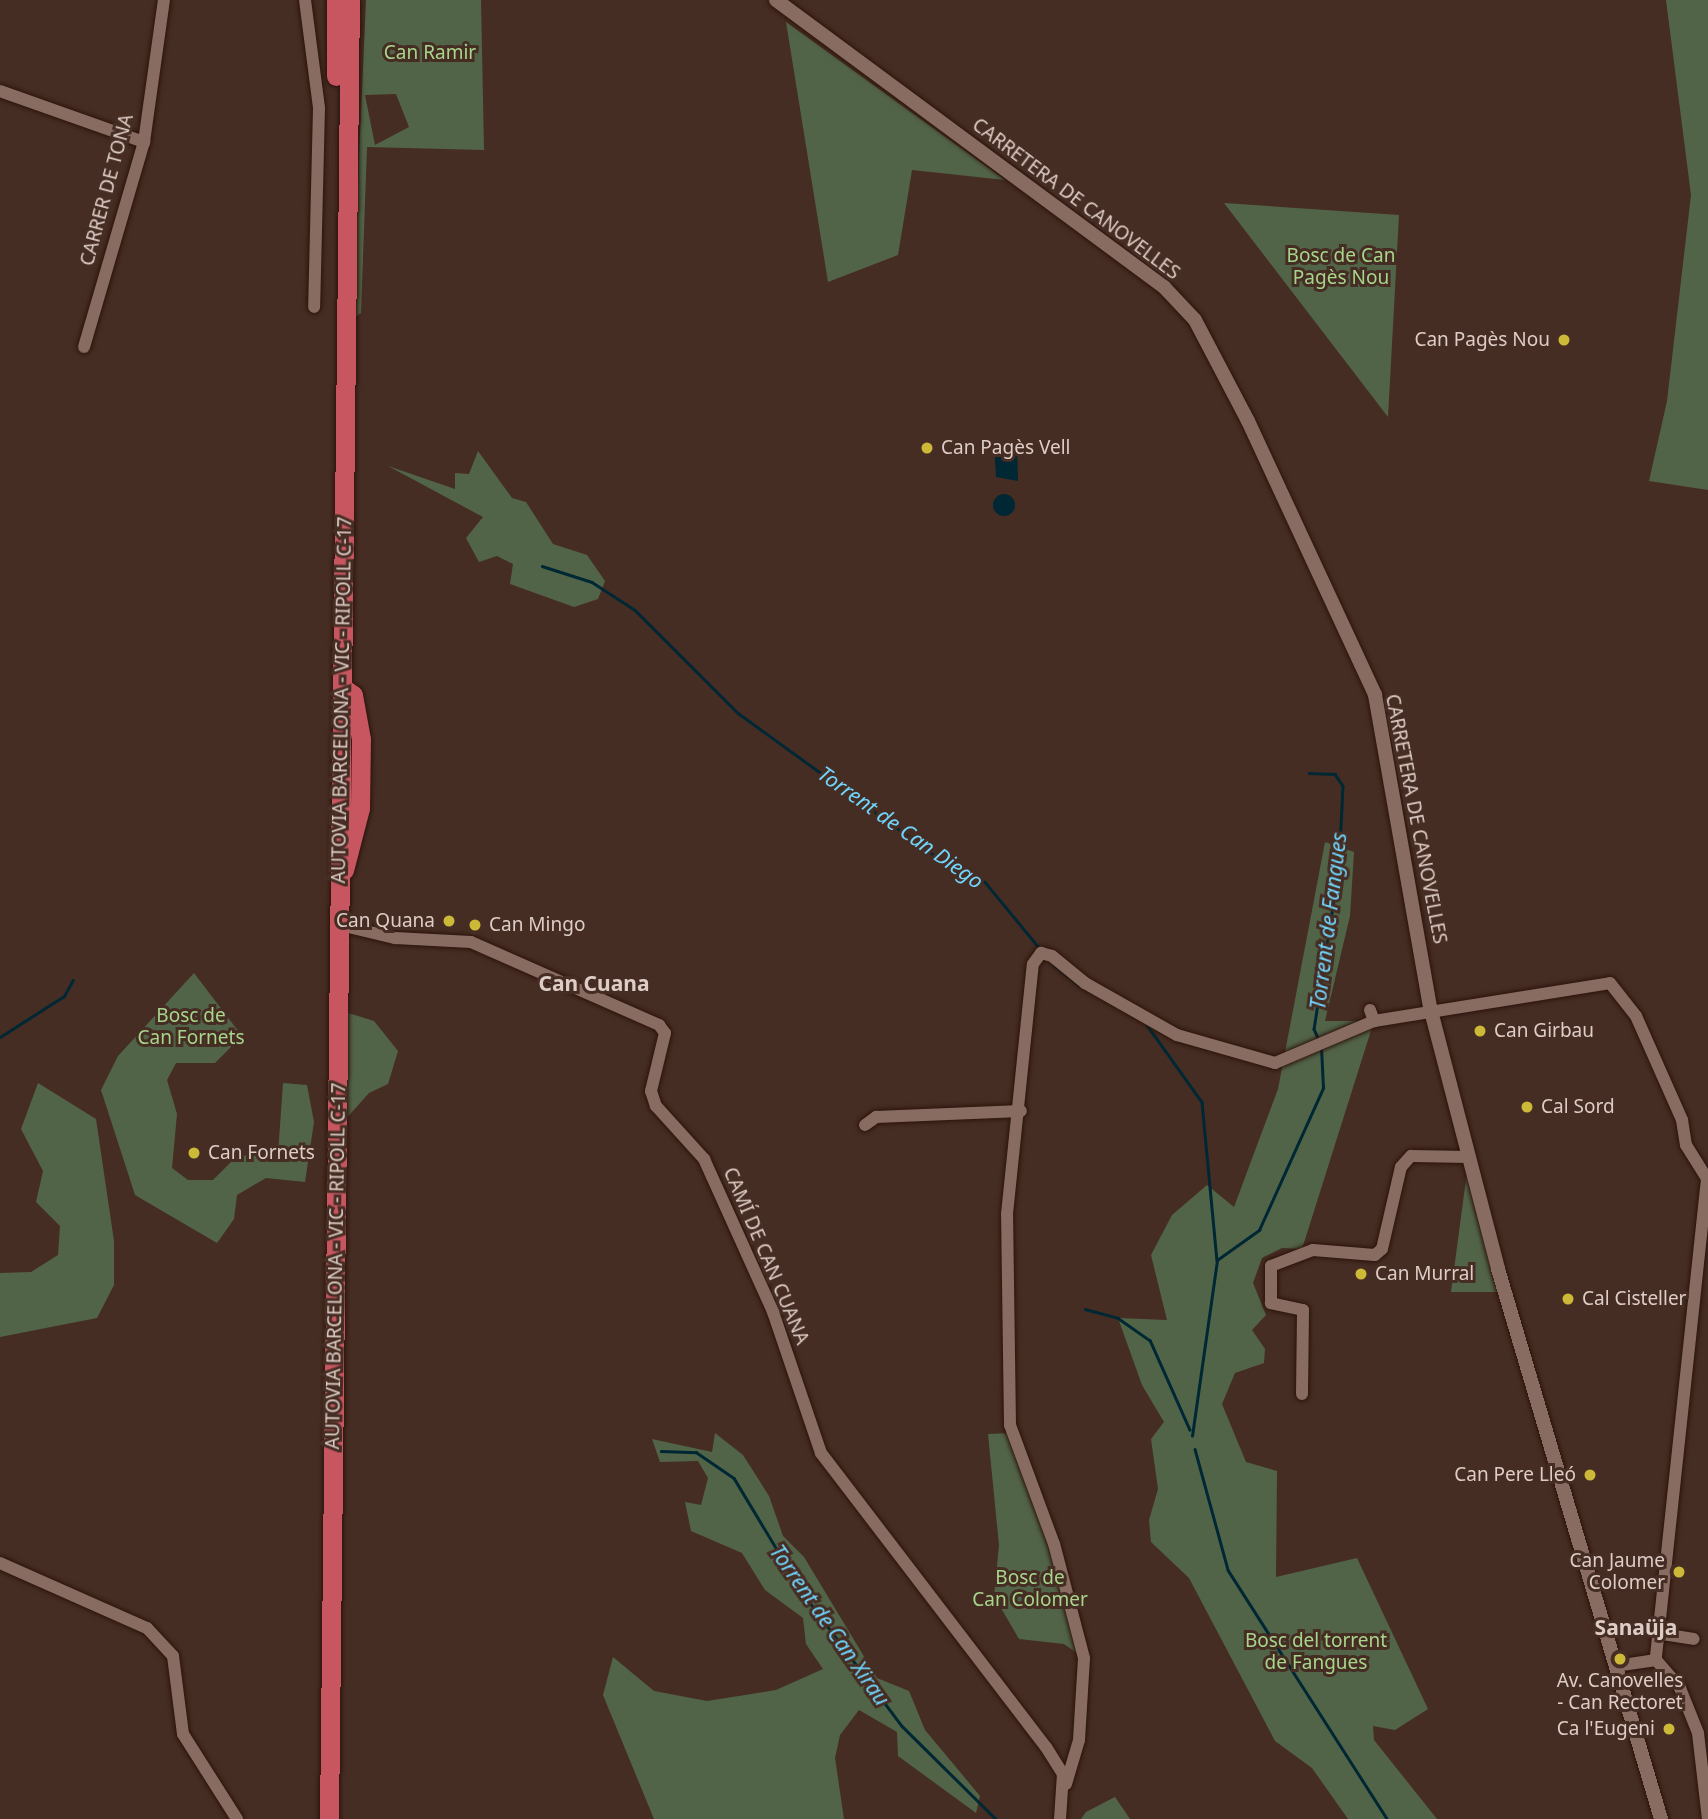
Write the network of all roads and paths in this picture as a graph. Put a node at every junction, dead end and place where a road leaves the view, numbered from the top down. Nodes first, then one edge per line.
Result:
1 (164, 0) edge
2 (305, 0) edge
3 (328, 0) edge
4 (336, 0) edge
5 (350, 0) edge
6 (356, 0) edge
7 (776, 0) edge
8 (349, 46) junction
9 (336, 81) junction
10 (0, 91) edge
11 (144, 142) junction
12 (314, 307) dead end
13 (84, 347) dead end
14 (340, 925) junction
15 (1431, 1011) junction
16 (1021, 1111) junction
17 (865, 1125) dead end
18 (1469, 1157) junction
19 (1302, 1394) dead end
20 (0, 1563) edge
21 (1656, 1633) junction
22 (1694, 1639) dead end
23 (1656, 1660) junction
24 (1616, 1666) junction
25 (1065, 1788) junction
26 (237, 1819) edge
27 (318, 1819) edge
28 (330, 1819) edge
29 (1060, 1819) edge
30 (1661, 1819) edge
31 (1708, 1819) edge

1 - 11 street, CARRER DE TONA
2 - 12 street
3 - 9 highway
4 - 9 highway, AUTOVIA BARCELONA - VIC - RIPOLL C-17
5 - 8 highway
6 - 8 highway
7 - 15 street, CARRETERA DE CANOVELLES
8 - 14 highway, AUTOVIA BARCELONA - VIC - RIPOLL C-17
9 - 27 highway, AUTOVIA BARCELONA - VIC - RIPOLL C-17
10 - 11 street
11 - 13 street, CARRER DE TONA
14 - 25 street, CAMÍ DE CAN CUANA
14 - 28 highway, AUTOVIA BARCELONA - VIC - RIPOLL C-17
15 - 16 street
15 - 18 street, CARRETERA DE CANOVELLES
15 - 21 street
16 - 17 street
16 - 25 street
18 - 19 street
18 - 24 street, CARRETERA DE CANOVELLES
20 - 26 street
21 - 22 street
21 - 23 street
23 - 24 street
23 - 31 street
24 - 30 street, CARRETERA DE CANOVELLES
25 - 29 street

